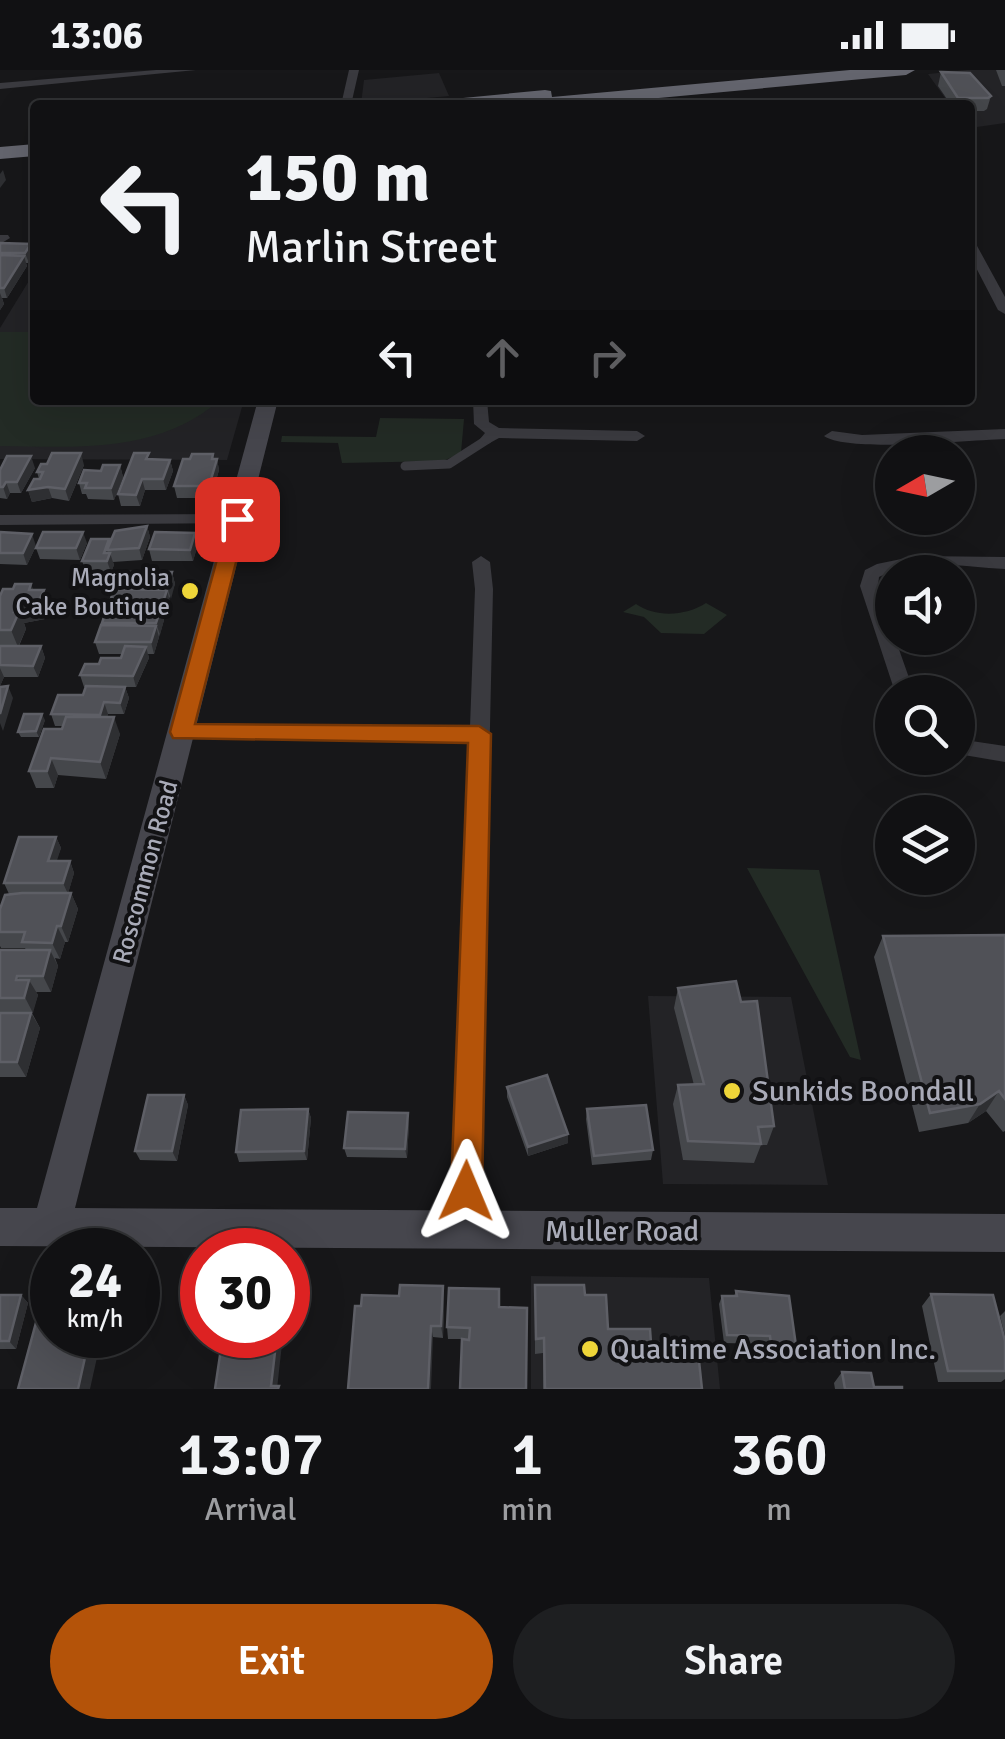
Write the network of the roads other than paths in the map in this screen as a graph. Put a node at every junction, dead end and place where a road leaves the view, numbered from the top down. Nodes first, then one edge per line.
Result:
1 (191, 70) edge
2 (354, 70) edge
3 (825, 70) edge
4 (906, 70) edge
5 (0, 86) edge
6 (347, 100) edge
7 (497, 100) edge
8 (579, 100) edge
9 (30, 142) edge
10 (0, 145) edge
11 (30, 150) edge
12 (0, 153) edge
13 (975, 253) edge
14 (1005, 310) edge
15 (267, 405) edge
16 (480, 405) edge
17 (1005, 434) edge
18 (492, 436) junction
19 (637, 436) dead end
20 (832, 436) dead end
21 (405, 466) dead end
22 (237, 519) junction
23 (0, 520) edge
24 (481, 562) dead end
25 (1005, 563) edge
26 (898, 675) edge
27 (182, 732) junction
28 (479, 734) junction
29 (975, 750) edge
30 (1005, 754) edge
31 (0, 1226) edge
32 (51, 1227) junction
33 (465, 1230) junction
34 (1005, 1233) edge

1 - 5 street
2 - 6 street
3 - 7 highway
4 - 8 highway
9 - 10 highway
11 - 12 highway
13 - 14 street
15 - 22 street, Roscommon Road
16 - 18 street
17 - 20 street
18 - 19 street
18 - 21 lane
22 - 23 street
22 - 27 street, Roscommon Road
24 - 28 street
25 - 26 street
27 - 28 street
27 - 32 street, Roscommon Road
28 - 33 street
29 - 30 street
31 - 32 street, Muller Road
32 - 33 street, Muller Road
33 - 34 street, Muller Road

